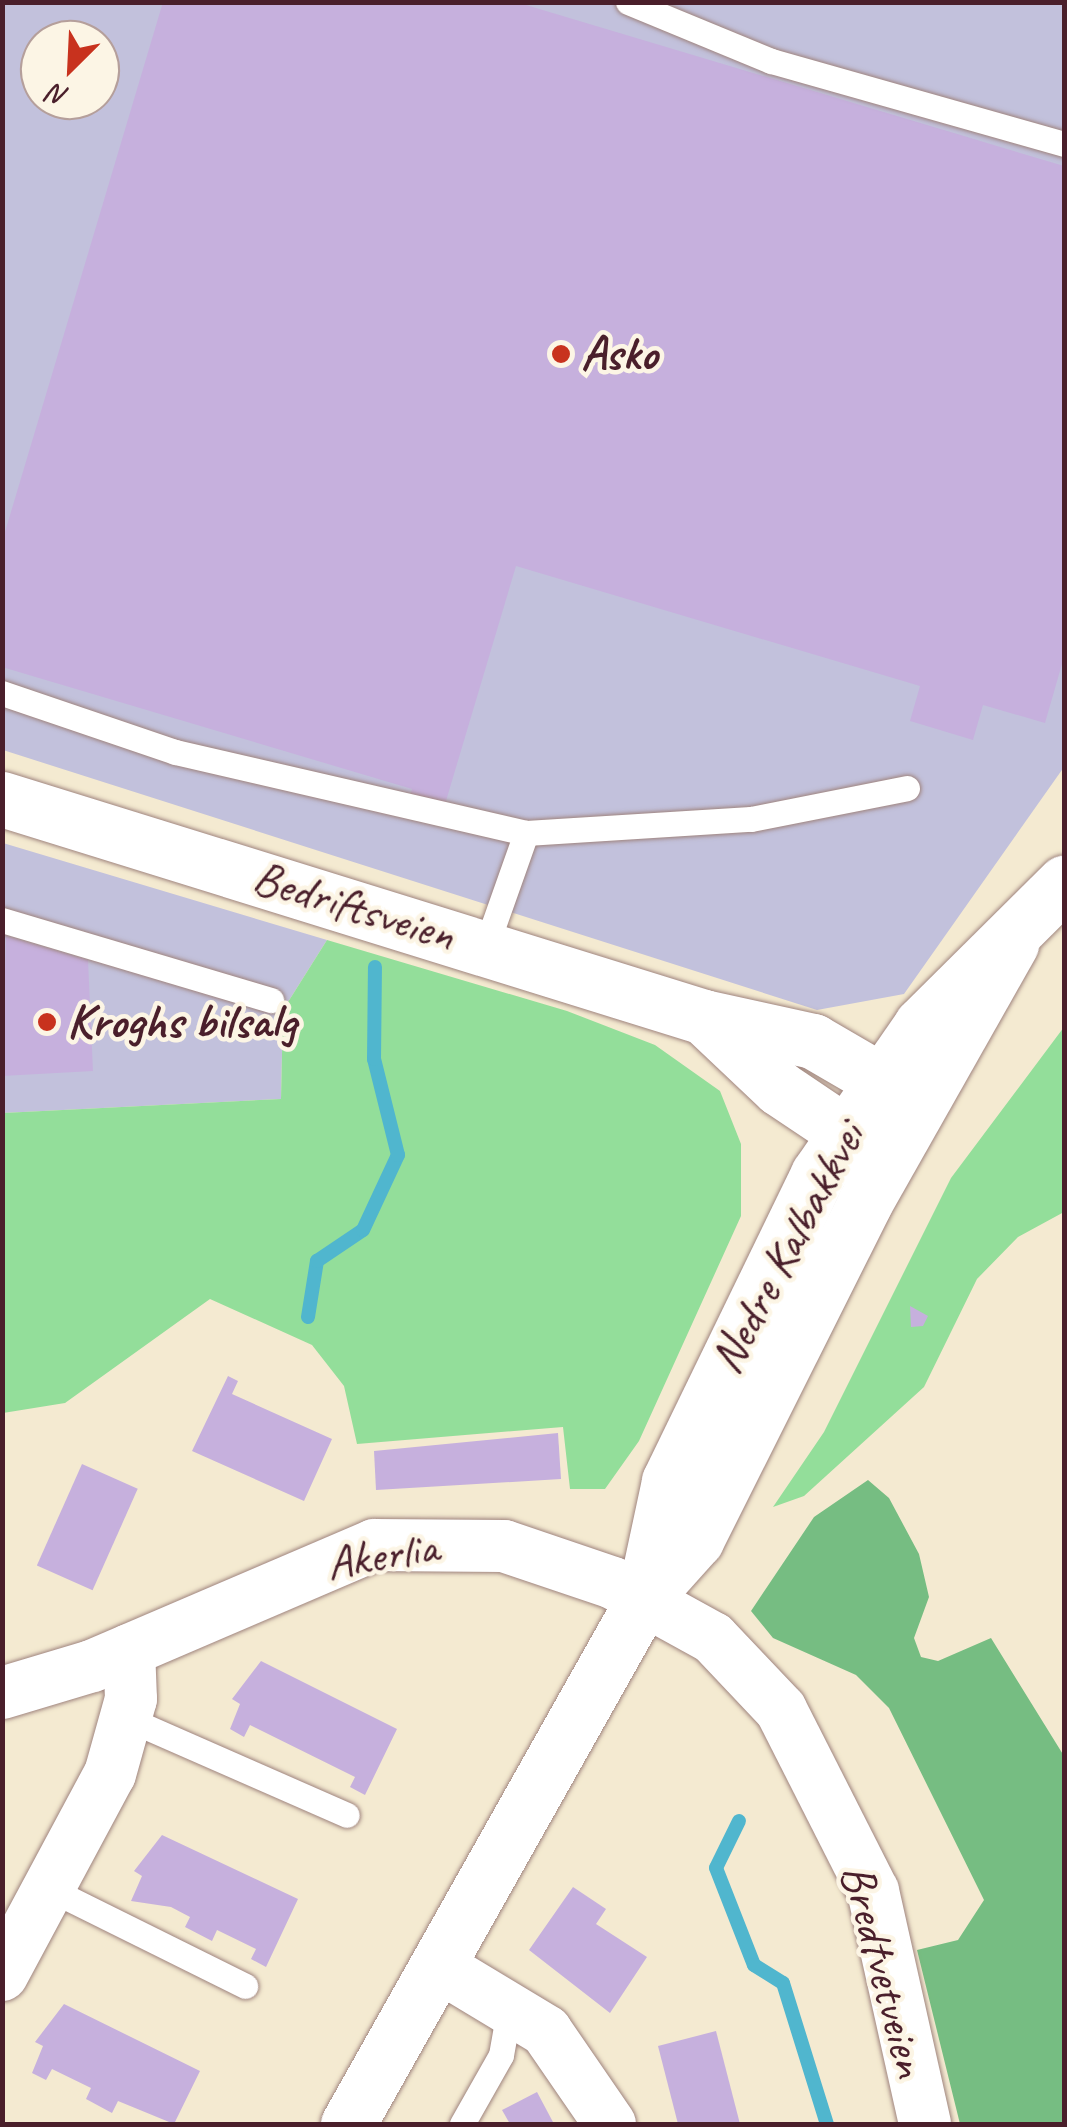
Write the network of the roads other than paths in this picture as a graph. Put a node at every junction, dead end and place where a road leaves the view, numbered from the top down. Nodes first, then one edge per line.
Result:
1 (628, 2) edge
2 (1064, 144) edge
3 (2, 692) edge
4 (907, 788) dead end
5 (2, 799) edge
6 (526, 833) junction
7 (1064, 883) edge
8 (2, 920) edge
9 (1011, 944) junction
10 (486, 946) junction
11 (271, 1000) dead end
12 (704, 1016) junction
13 (880, 1080) junction
14 (843, 1131) junction
15 (902, 1134) junction
16 (644, 1598) junction
17 (129, 1650) junction
18 (2, 1693) edge
19 (126, 1718) junction
20 (347, 1815) dead end
21 (50, 1889) junction
22 (440, 1967) junction
23 (2, 1975) edge
24 (245, 1986) dead end
25 (509, 2010) junction
26 (348, 2124) edge
27 (462, 2124) edge
28 (610, 2124) edge
29 (925, 2124) edge

1 - 2 lane
3 - 6 lane
4 - 6 lane
5 - 10 main road, Bedriftsveien
6 - 10 lane
7 - 9 main road, Nedre Kalbakkvei
8 - 11 lane
9 - 13 main road, Nedre Kalbakkvei
9 - 15 main road, Nedre Kalbakkvei
10 - 12 main road, Bedriftsveien
12 - 13 main road, Bedriftsveien
12 - 14 main road, Bedriftsveien
13 - 14 main road, Nedre Kalbakkvei
13 - 15 main road
14 - 15 main road
14 - 16 main road, Nedre Kalbakkvei
15 - 16 main road, Nedre Kalbakkvei
16 - 17 street, Akerlia
16 - 22 main road, Nedre Kalbakkvei
16 - 29 street, Bredtvetveien
17 - 18 street, Akerlia
17 - 19 street
19 - 20 lane
19 - 21 street
21 - 23 street
21 - 24 lane
22 - 25 street
22 - 26 main road, Nedre Kalbakkvei
25 - 27 lane
25 - 28 street

